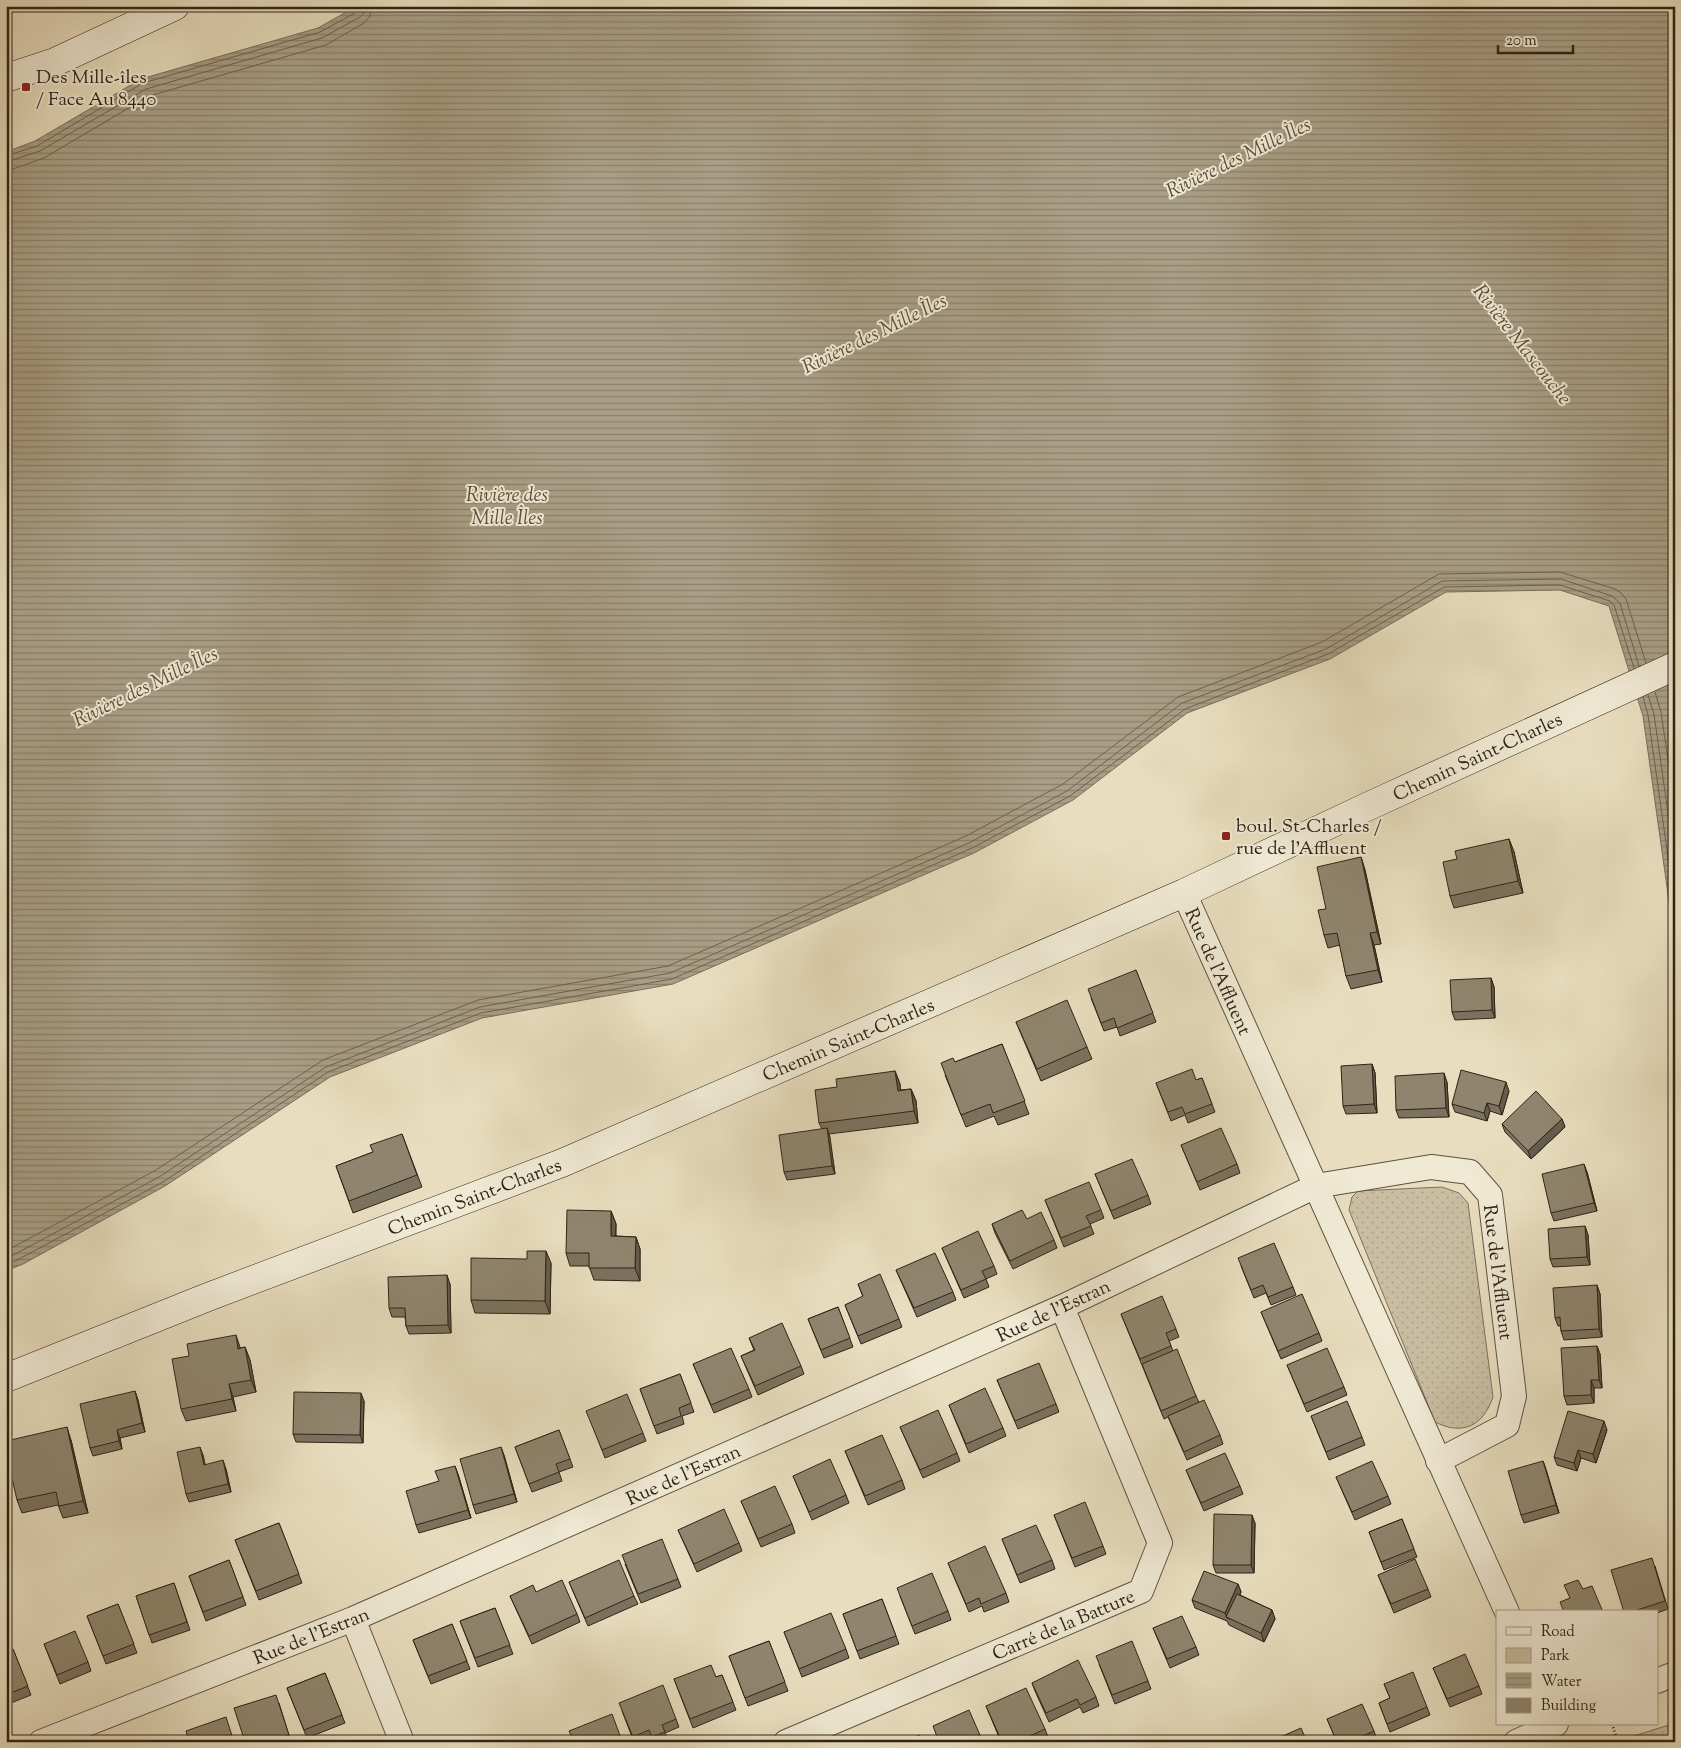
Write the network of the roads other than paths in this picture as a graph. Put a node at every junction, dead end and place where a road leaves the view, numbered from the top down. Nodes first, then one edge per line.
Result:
1 (175, 6) edge
2 (6, 78) edge
3 (1675, 666) edge
4 (1184, 893) junction
5 (1316, 1186) junction
6 (1062, 1307) junction
7 (6, 1378) edge
8 (1438, 1461) junction
9 (1505, 1610) edge
10 (353, 1619) junction
11 (1552, 1726) edge
12 (41, 1742) edge
13 (402, 1742) edge
14 (786, 1742) edge
15 (1516, 1742) edge

1 - 2 main road
3 - 4 main road, Chemin Saint-Charles
4 - 5 street, Rue de l'Affluent
4 - 7 main road, Chemin Saint-Charles
5 - 6 street, Rue de l'Estran
5 - 8 street, Rue de l'Affluent
5 - 8 street, Rue de l'Affluent
6 - 10 street, Rue de l'Estran
6 - 14 street, Carré de la Batture
8 - 9 street, Rue de l'Affluent
10 - 12 street, Rue de l'Estran
10 - 13 street
11 - 15 street

